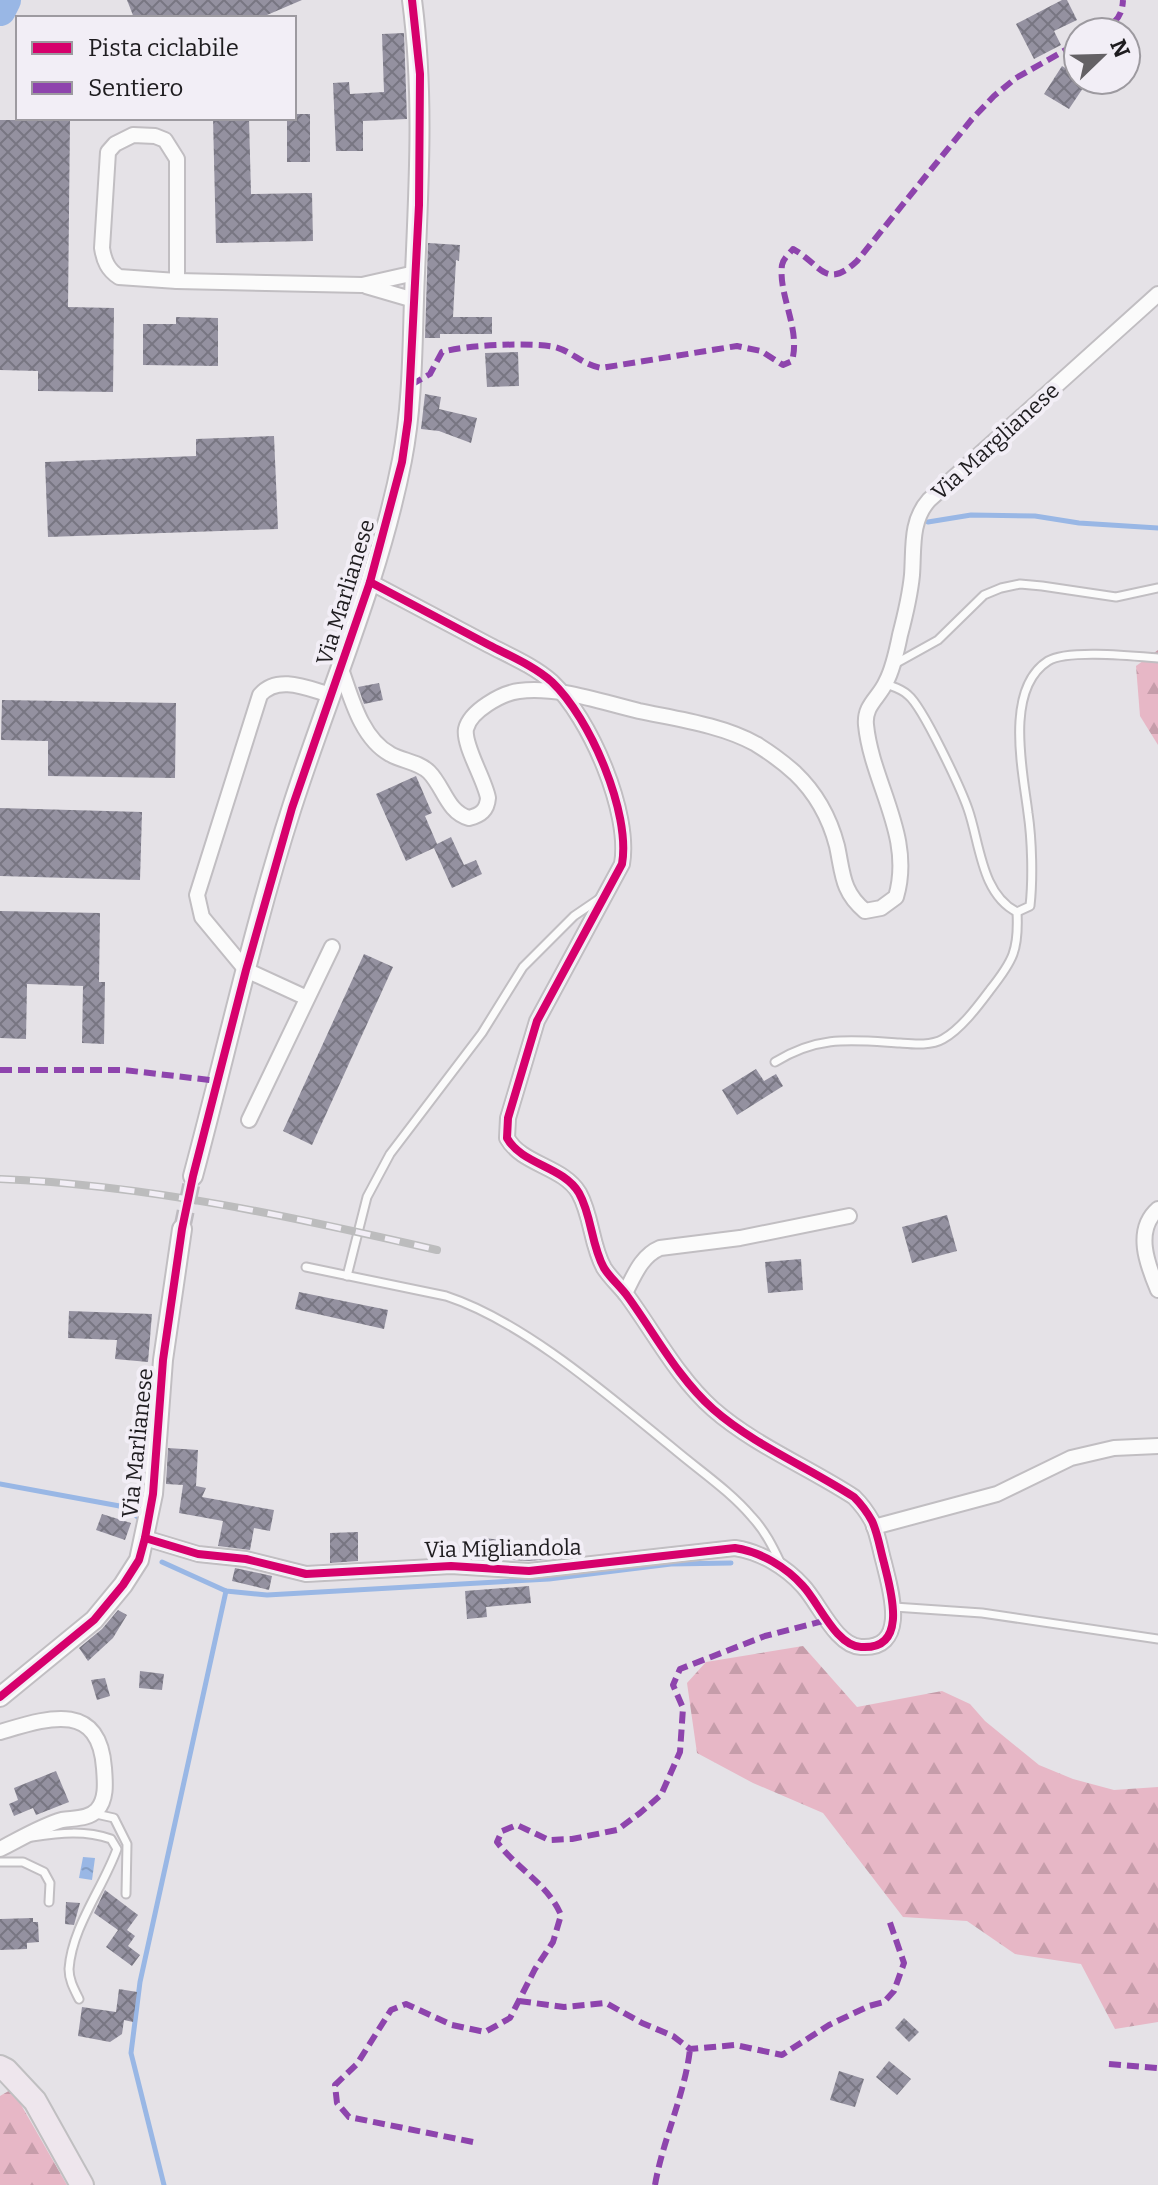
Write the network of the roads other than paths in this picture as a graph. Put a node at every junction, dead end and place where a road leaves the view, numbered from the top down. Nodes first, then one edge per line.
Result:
1 (412, 0) edge
2 (415, 273) junction
3 (177, 281) junction
4 (362, 285) junction
5 (1158, 294) edge
6 (414, 300) junction
7 (370, 582) junction
8 (1158, 588) edge
9 (1158, 658) edge
10 (892, 665) junction
11 (341, 669) junction
12 (886, 684) junction
13 (561, 693) junction
14 (331, 695) junction
15 (608, 894) junction
16 (1017, 912) junction
17 (332, 947) dead end
18 (246, 970) junction
19 (307, 998) junction
20 (775, 1062) dead end
21 (249, 1120) dead end
22 (193, 1176) tunnel mouth
23 (1158, 1209) edge
24 (849, 1216) dead end
25 (182, 1229) tunnel mouth
26 (306, 1267) dead end
27 (347, 1276) junction
28 (1158, 1290) edge
29 (625, 1293) junction
30 (1158, 1446) edge
31 (874, 1527) junction
32 (145, 1538) junction
33 (784, 1569) junction
34 (894, 1607) junction
35 (1158, 1639) edge
36 (0, 1697) edge
37 (0, 1732) edge
38 (94, 1813) junction
39 (22, 1838) junction
40 (0, 1849) edge
41 (0, 1862) edge
42 (126, 1894) dead end
43 (49, 1902) dead end
44 (79, 1999) dead end
45 (0, 2067) edge
46 (82, 2185) edge

1 - 2 street, Via Marlianese
2 - 4 street
2 - 6 street, Via Marlianese
3 - 3 street
3 - 4 street
4 - 6 street
5 - 10 street, Via Marglianese
6 - 7 street, Via Marlianese
7 - 11 street, Via Marlianese
7 - 13 street
8 - 10 lane
9 - 16 lane
10 - 12 street, Via Marglianese
11 - 13 street, Via Marglianese
11 - 14 street, Via Marlianese
12 - 13 street, Via Marglianese
12 - 16 lane
13 - 15 street
14 - 18 street, Via Marlianese
14 - 18 street
15 - 27 lane
15 - 29 street
16 - 20 lane
17 - 19 street
18 - 19 street
18 - 22 street, Via Marlianese
19 - 21 street
23 - 28 street
24 - 29 street
25 - 32 street, Via Marlianese
26 - 27 lane
27 - 33 lane
29 - 31 street
30 - 31 street
31 - 34 street
32 - 33 street, Via Migliandola
32 - 36 street, Via Marlianese
33 - 34 street, Via Migliandola
34 - 35 lane
37 - 38 street
38 - 39 street
38 - 42 lane
39 - 40 street
39 - 44 lane
41 - 43 lane
45 - 46 main road

